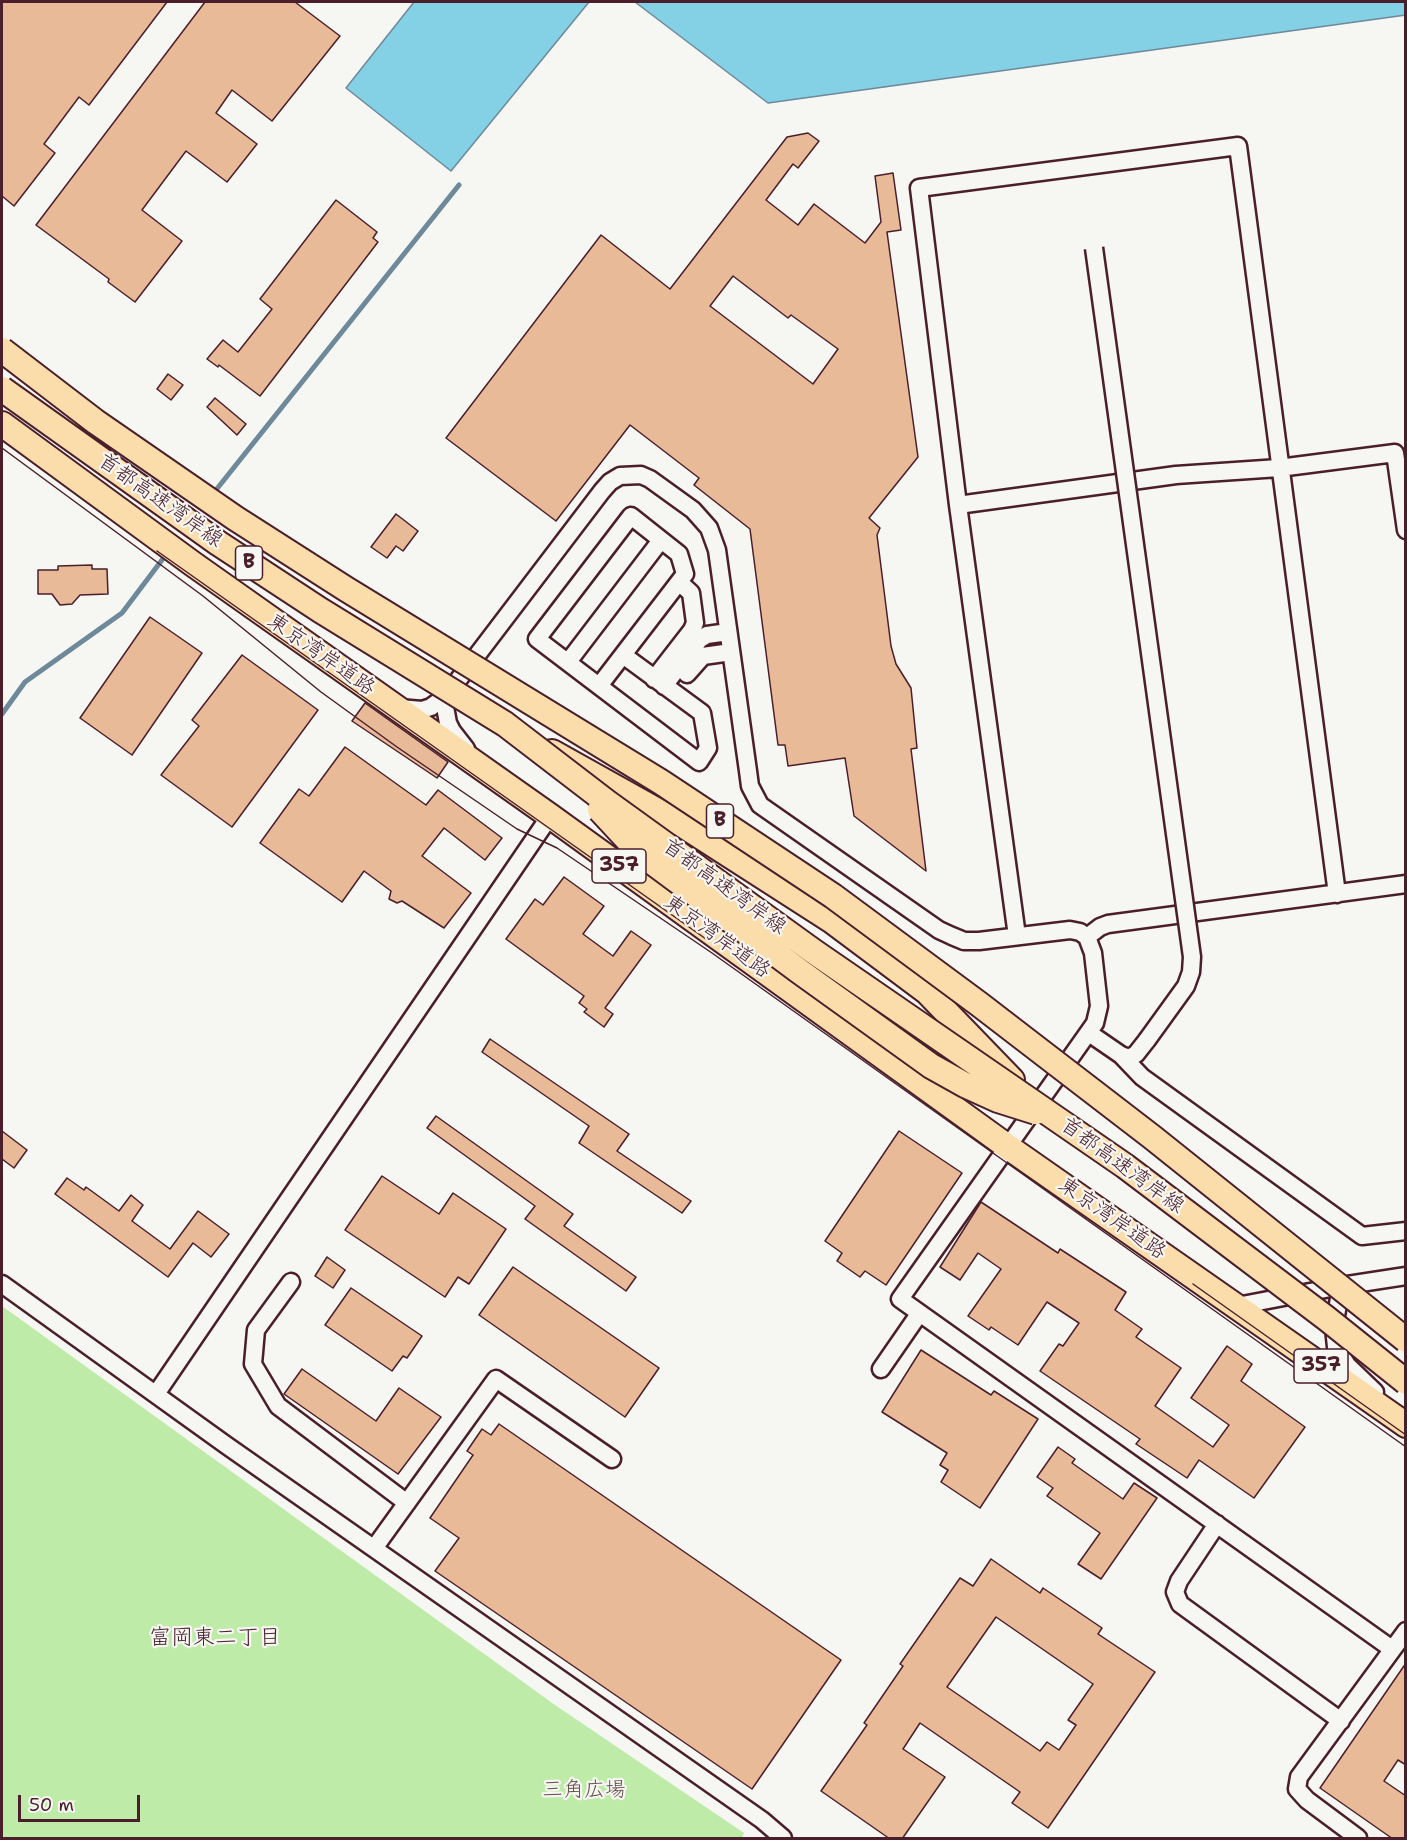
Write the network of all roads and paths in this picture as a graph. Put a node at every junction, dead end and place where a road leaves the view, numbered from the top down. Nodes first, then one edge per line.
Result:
1 (1094, 248) dead end
2 (2, 341) edge
3 (2, 350) edge
4 (2, 389) edge
5 (2, 424) edge
6 (1279, 468) junction
7 (958, 506) junction
8 (1406, 530) edge
9 (661, 540) junction
10 (679, 582) junction
11 (728, 632) junction
12 (731, 652) junction
13 (623, 655) junction
14 (568, 662) junction
15 (473, 663) junction
16 (664, 685) junction
17 (600, 686) junction
18 (446, 696) junction
19 (394, 707) junction
20 (554, 757) junction
21 (482, 769) junction
22 (614, 807) junction
23 (550, 816) junction
24 (1406, 884) edge
25 (1337, 894) junction
26 (1017, 936) junction
27 (1087, 937) junction
28 (1089, 1033) junction
29 (1120, 1055) junction
30 (1064, 1069) junction
31 (1012, 1080) junction
32 (1041, 1114) junction
33 (1080, 1134) junction
34 (1008, 1147) junction
35 (1110, 1155) junction
36 (1406, 1231) edge
37 (1406, 1276) edge
38 (291, 1282) dead end
39 (2, 1284) edge
40 (1341, 1286) junction
41 (1237, 1306) junction
42 (920, 1314) junction
43 (1406, 1338) edge
44 (881, 1369) dead end
45 (1406, 1382) edge
46 (156, 1395) junction
47 (1406, 1423) edge
48 (612, 1459) dead end
49 (407, 1503) junction
50 (1217, 1524) junction
51 (375, 1547) junction
52 (1406, 1631) edge
53 (1392, 1649) junction
54 (1341, 1721) junction
55 (783, 1839) edge
56 (1358, 1839) edge

1 - 29 street, bridge
2 - 15 highway
3 - 43 highway, 首都高速湾岸線 / B, bridge
4 - 20 highway, 首都高速湾岸線 / B, bridge
5 - 19 highway, 東京湾岸道路 / 357
6 - 7 street
6 - 7 street
6 - 8 street
6 - 25 street
7 - 26 street
9 - 10 street
9 - 14 street
9 - 14 street
10 - 13 street
10 - 16 street
11 - 12 street
11 - 15 street
11 - 16 street
12 - 16 street
12 - 26 street
13 - 16 street
13 - 17 street
14 - 17 street
15 - 18 street
15 - 30 highway
16 - 17 street
18 - 19 street
18 - 21 street
19 - 21 highway, 東京湾岸道路 / 357
20 - 22 highway, 首都高速湾岸線 / B, bridge
20 - 31 highway
20 - 32 highway, bridge
21 - 23 highway, 東京湾岸道路 / 357
22 - 31 highway, bridge
22 - 32 highway, bridge
22 - 33 highway, 首都高速湾岸線 / B, bridge
23 - 34 highway, 東京湾岸道路 / 357
23 - 46 street
24 - 25 street
25 - 27 street
26 - 27 street
27 - 28 street
28 - 29 street
28 - 30 street
29 - 36 street
30 - 34 street
30 - 40 highway
31 - 35 highway, bridge
32 - 33 highway, bridge
33 - 35 highway, 首都高速湾岸線 / B, bridge
34 - 41 highway, 東京湾岸道路 / 357
34 - 42 street
35 - 45 highway, 首都高速湾岸線 / B, bridge
37 - 40 street
38 - 49 street
39 - 46 street
40 - 41 street
40 - 43 highway
40 - 47 street
41 - 47 highway, 東京湾岸道路 / 357
42 - 44 street
42 - 50 street
46 - 51 street
48 - 49 street
49 - 51 street
50 - 53 street
50 - 54 street
51 - 55 street
52 - 53 street
53 - 54 street
54 - 56 street

